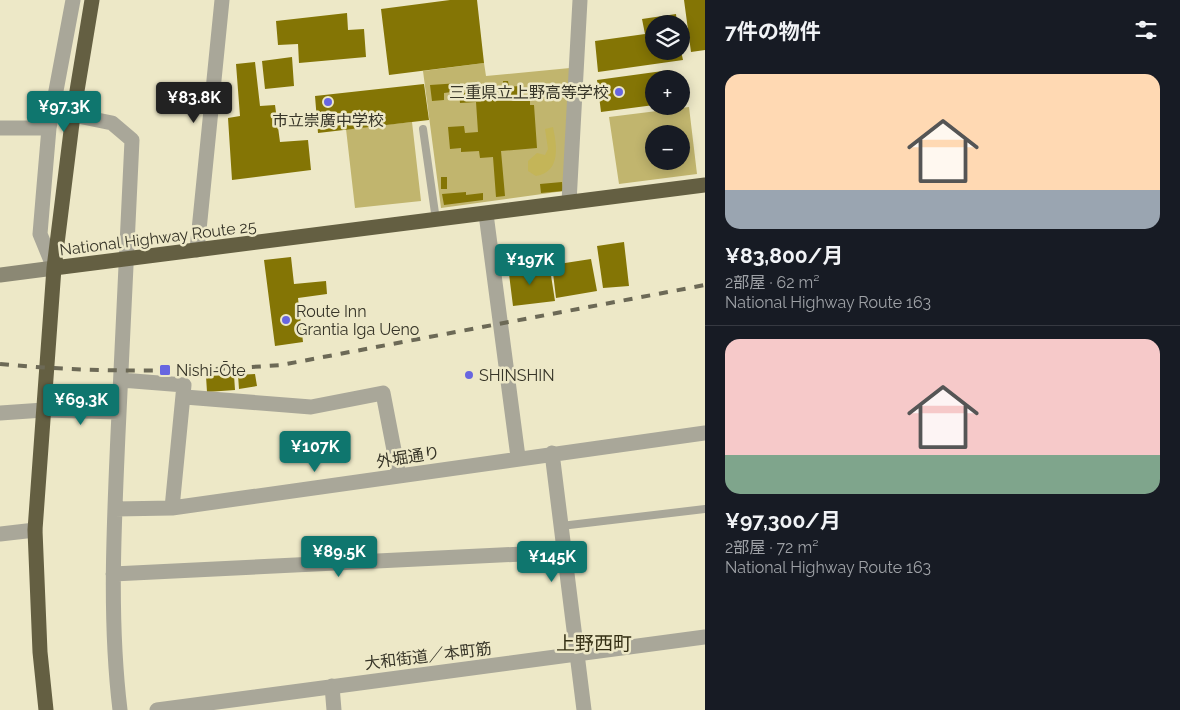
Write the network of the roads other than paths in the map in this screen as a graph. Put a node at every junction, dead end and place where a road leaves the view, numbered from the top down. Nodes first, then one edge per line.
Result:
1 (73, 0) edge
2 (92, 0) edge
3 (222, 0) edge
4 (580, 0) edge
5 (73, 115) junction
6 (0, 128) edge
7 (49, 128) junction
8 (423, 129) dead end
9 (705, 185) edge
10 (569, 202) junction
11 (486, 214) junction
12 (436, 220) junction
13 (197, 250) junction
14 (126, 257) junction
15 (54, 268) junction
16 (0, 275) edge
17 (121, 380) junction
18 (185, 398) junction
19 (44, 410) junction
20 (119, 412) junction
21 (0, 414) edge
22 (705, 433) edge
23 (552, 453) junction
24 (518, 458) junction
25 (399, 476) junction
26 (172, 508) junction
27 (115, 509) junction
28 (705, 509) edge
29 (560, 526) junction
30 (35, 530) junction
31 (0, 534) edge
32 (563, 552) junction
33 (113, 574) junction
34 (705, 637) edge
35 (576, 654) junction
36 (332, 686) junction
37 (46, 710) edge
38 (120, 710) edge
39 (156, 710) edge
40 (334, 710) edge
41 (584, 710) edge

1 - 7 street
2 - 5 highway
3 - 13 street
4 - 10 street
5 - 14 street
5 - 15 highway
6 - 7 street
7 - 15 street
8 - 12 lane
9 - 10 highway, National Highway Route 25
10 - 11 highway, National Highway Route 25
11 - 12 highway, National Highway Route 25
11 - 24 street
12 - 13 highway, National Highway Route 25
13 - 14 highway, National Highway Route 25
14 - 15 highway, National Highway Route 25
14 - 17 street
15 - 16 street
15 - 19 highway, National Highway Route 25
17 - 18 street
17 - 20 street
18 - 25 street
18 - 26 street
19 - 20 street
19 - 21 street
19 - 30 highway, National Highway Route 25
20 - 27 street
22 - 23 street, 外堀通り
23 - 24 street, 外堀通り
23 - 29 street
24 - 25 street, 外堀通り
25 - 26 street, 外堀通り
26 - 27 street, 外堀通り
27 - 33 street
28 - 29 lane
29 - 32 street
30 - 31 street
30 - 37 highway, National Highway Route 25
32 - 33 street
32 - 35 street
33 - 38 street
34 - 35 street, 大和街道／本町筋
35 - 36 street, 大和街道／本町筋
35 - 41 street
36 - 39 street, 大和街道／本町筋
36 - 40 street

